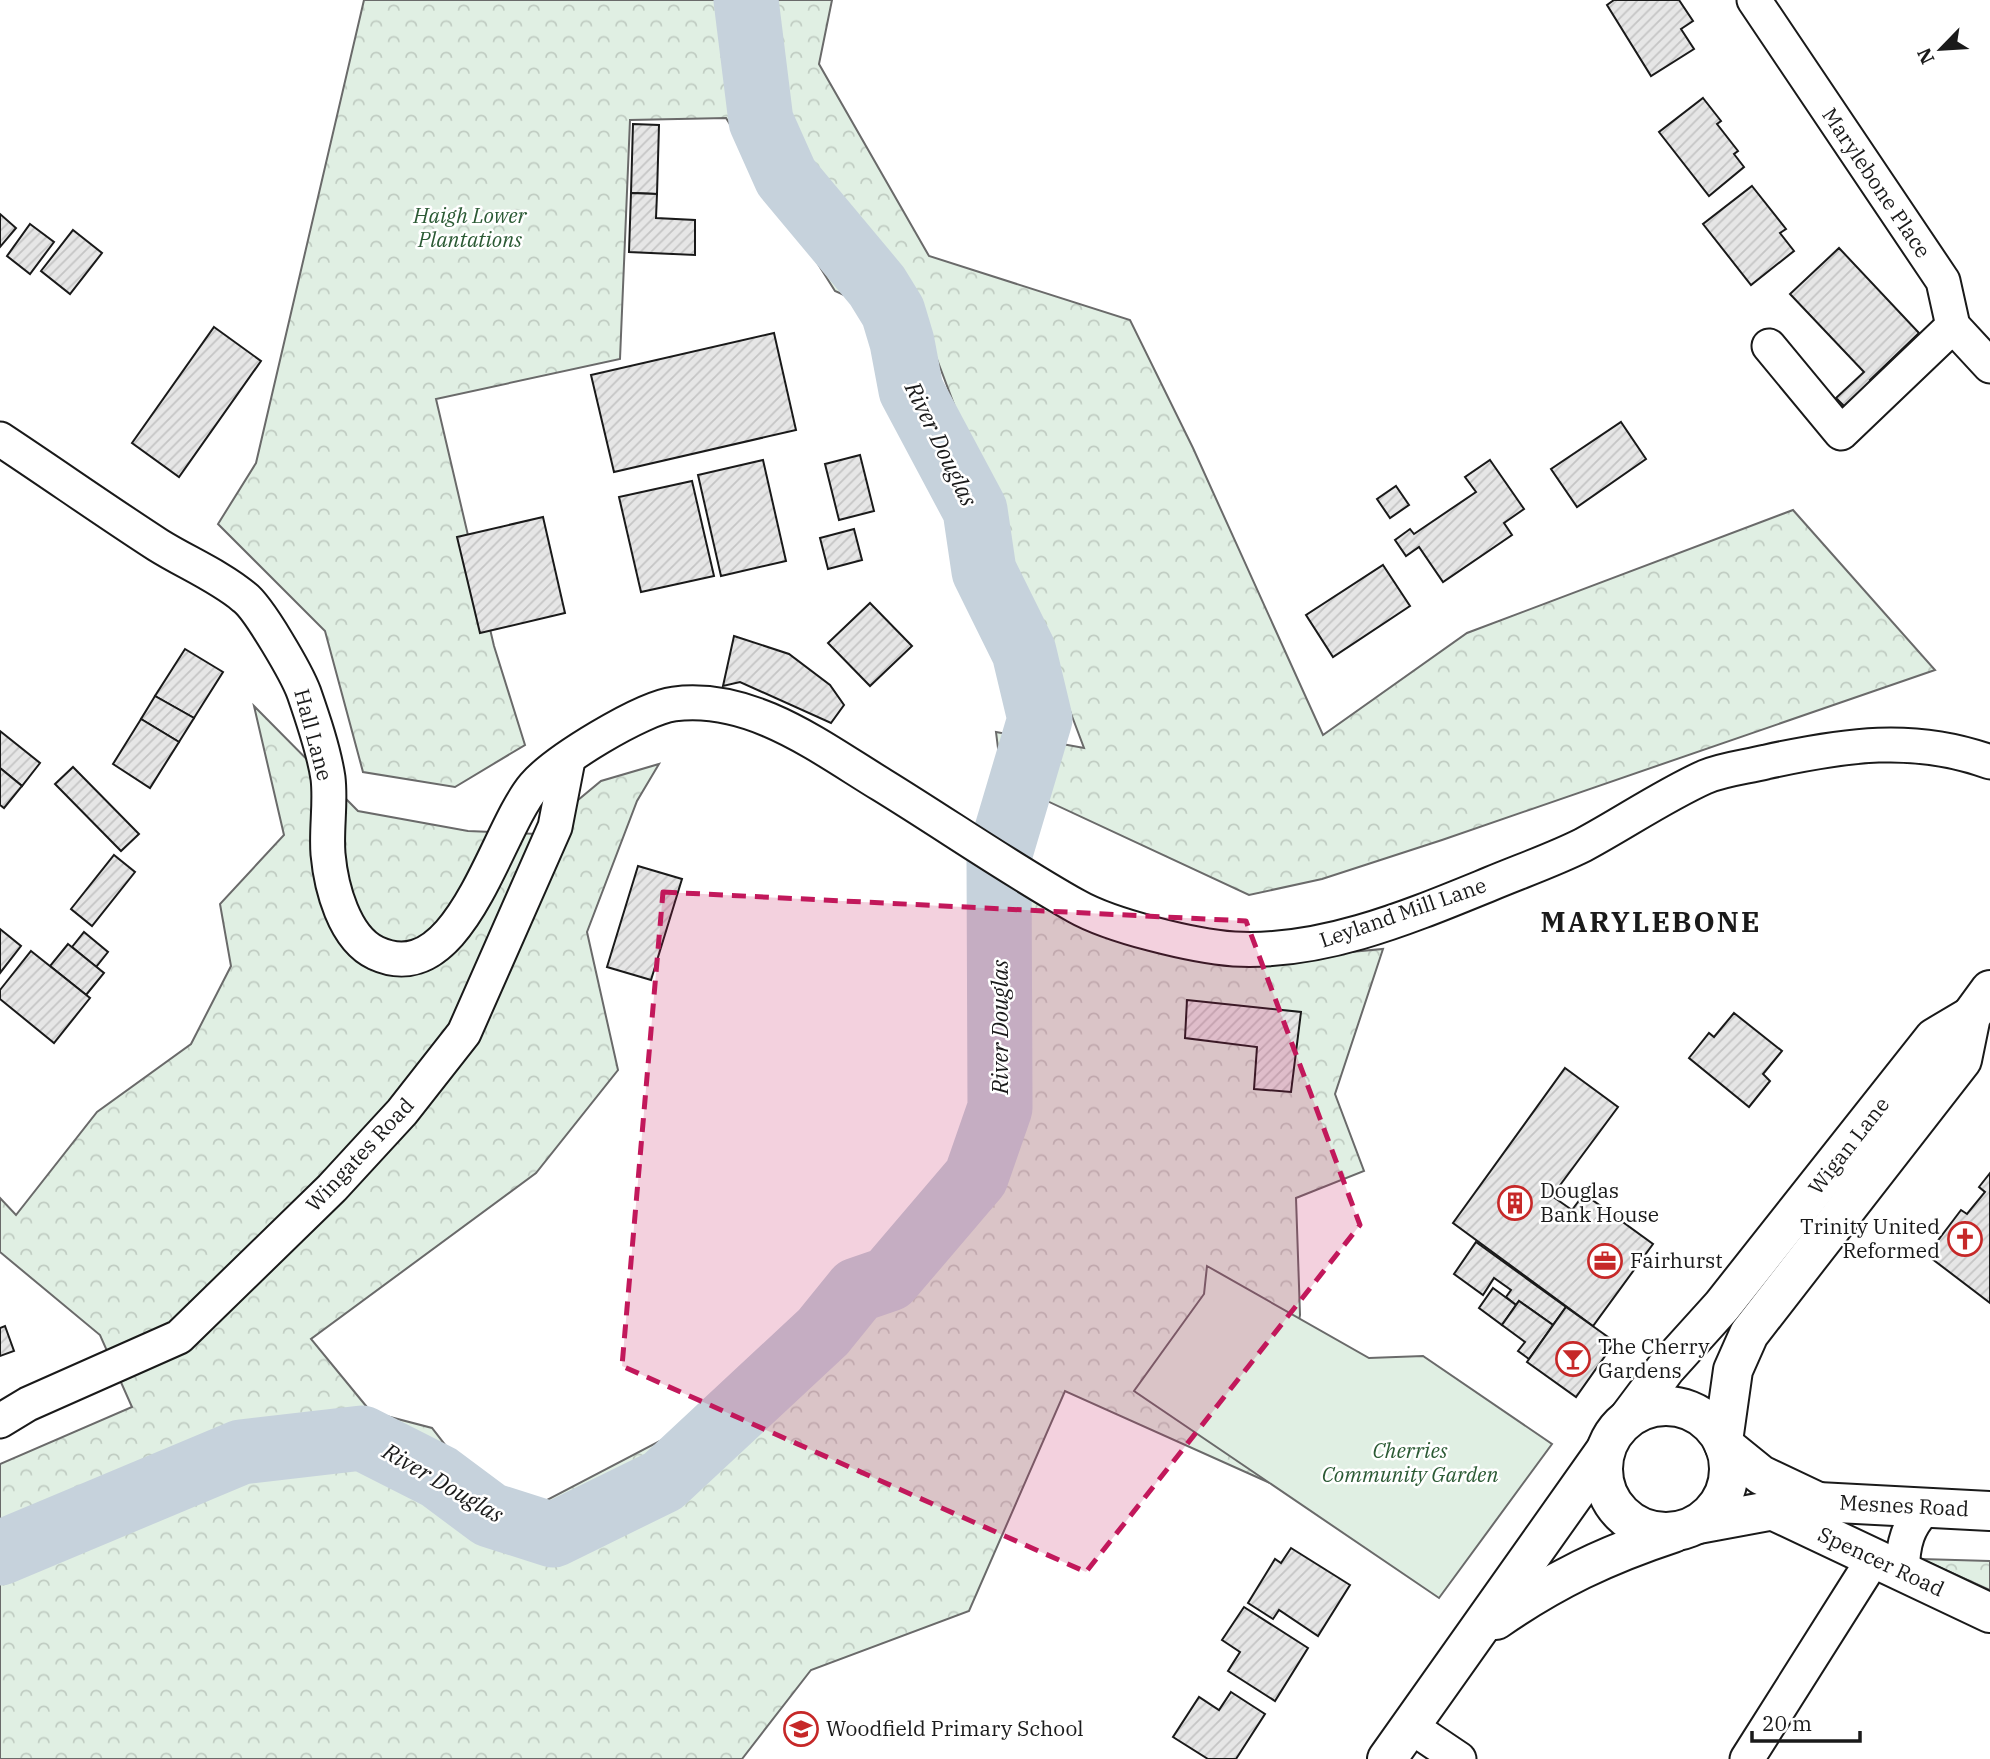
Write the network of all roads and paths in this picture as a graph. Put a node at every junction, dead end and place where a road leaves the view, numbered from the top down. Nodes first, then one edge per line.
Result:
1 (1754, 0) edge
2 (1953, 326) junction
3 (1769, 346) dead end
4 (1990, 366) edge
5 (0, 439) edge
6 (568, 760) junction
7 (1990, 762) edge
8 (1982, 1006) edge
9 (1630, 1416) junction
10 (0, 1421) edge
11 (1723, 1443) junction
12 (1605, 1451) junction
13 (1818, 1502) junction
14 (1928, 1506) junction
15 (1772, 1510) junction
16 (1990, 1511) edge
17 (1688, 1527) junction
18 (1888, 1565) junction
19 (1990, 1613) edge
20 (1479, 1633) junction
21 (1410, 1726) junction
22 (1387, 1759) edge
23 (1459, 1759) edge
24 (1747, 1759) edge

1 - 2 street, Marylebone Place
2 - 3 street
2 - 4 street
5 - 6 street, Hall Lane
6 - 7 street, Leyland Mill Lane
6 - 10 street, Wingates Road
8 - 9 main road, Wigan Lane
8 - 11 main road, Wigan Lane
9 - 11 main road
9 - 12 main road
11 - 13 main road, Mesnes Road
11 - 17 main road
12 - 17 main road
12 - 20 main road
13 - 14 main road, Mesnes Road
13 - 15 main road, Mesnes Road
14 - 16 main road, Mesnes Road
14 - 18 street
15 - 17 main road, Mesnes Road
15 - 18 main road, Spencer Road
17 - 20 main road
18 - 19 main road, Spencer Road
18 - 24 street
20 - 21 main road
21 - 22 main road
21 - 23 street

